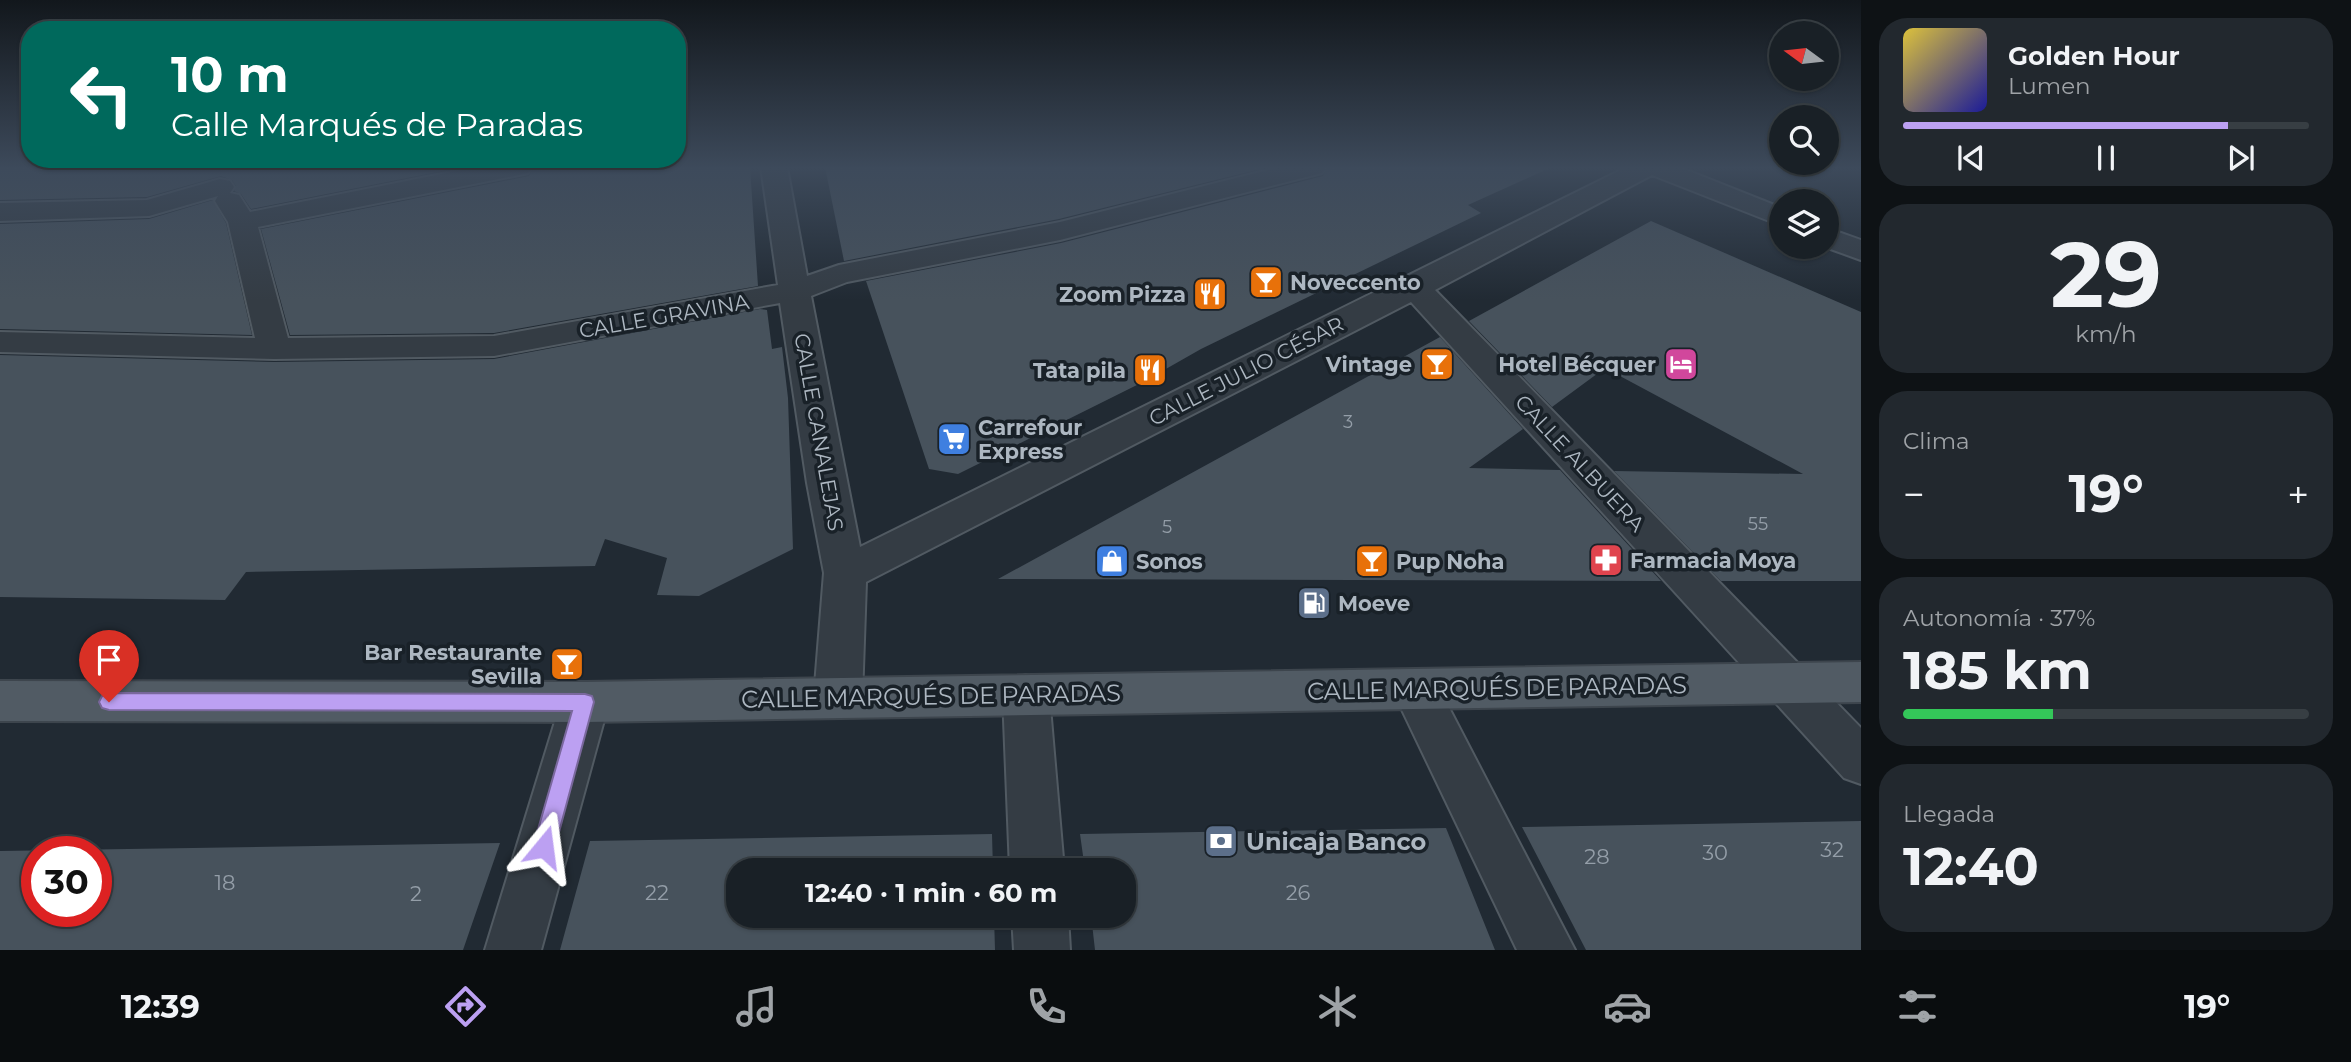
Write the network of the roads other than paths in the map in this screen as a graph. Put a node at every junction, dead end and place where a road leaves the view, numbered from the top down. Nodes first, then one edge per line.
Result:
1 (25, 211) edge
2 (238, 211) edge
3 (296, 211) edge
4 (782, 211) edge
5 (1138, 211) edge
6 (1560, 211) edge
7 (0, 212) edge
8 (242, 222) junction
9 (1839, 242) edge
10 (1861, 251) edge
11 (1414, 286) junction
12 (796, 291) junction
13 (0, 342) edge
14 (274, 349) junction
15 (845, 573) junction
16 (1861, 682) edge
17 (1786, 684) junction
18 (1415, 689) junction
19 (1026, 695) junction
20 (838, 698) junction
21 (0, 701) edge
22 (585, 702) junction
23 (1861, 762) edge
24 (1036, 858) edge
25 (1041, 928) edge
26 (513, 950) edge
27 (1042, 950) edge
28 (1547, 950) edge

1 - 7 street
2 - 8 street
3 - 8 street
4 - 12 street, CALLE CANALEJAS
5 - 12 street, CALLE GRAVINA
6 - 11 street, CALLE JULIO CÉSAR
8 - 14 street
9 - 10 street
11 - 15 street, CALLE JULIO CÉSAR
11 - 17 street, CALLE ALBUERA
12 - 14 street, CALLE GRAVINA
12 - 15 street, CALLE CANALEJAS
13 - 14 street, CALLE GRAVINA
15 - 20 street, CALLE CANALEJAS
16 - 17 main road, CALLE MARQUÉS DE PARADAS
17 - 18 main road, CALLE MARQUÉS DE PARADAS
17 - 23 street, CALLE ALBUERA
18 - 19 main road, CALLE MARQUÉS DE PARADAS
18 - 28 street
19 - 20 main road, CALLE MARQUÉS DE PARADAS
19 - 24 street
20 - 22 main road, CALLE MARQUÉS DE PARADAS
21 - 22 main road, CALLE MARQUÉS DE PARADAS
22 - 26 street
25 - 27 street

